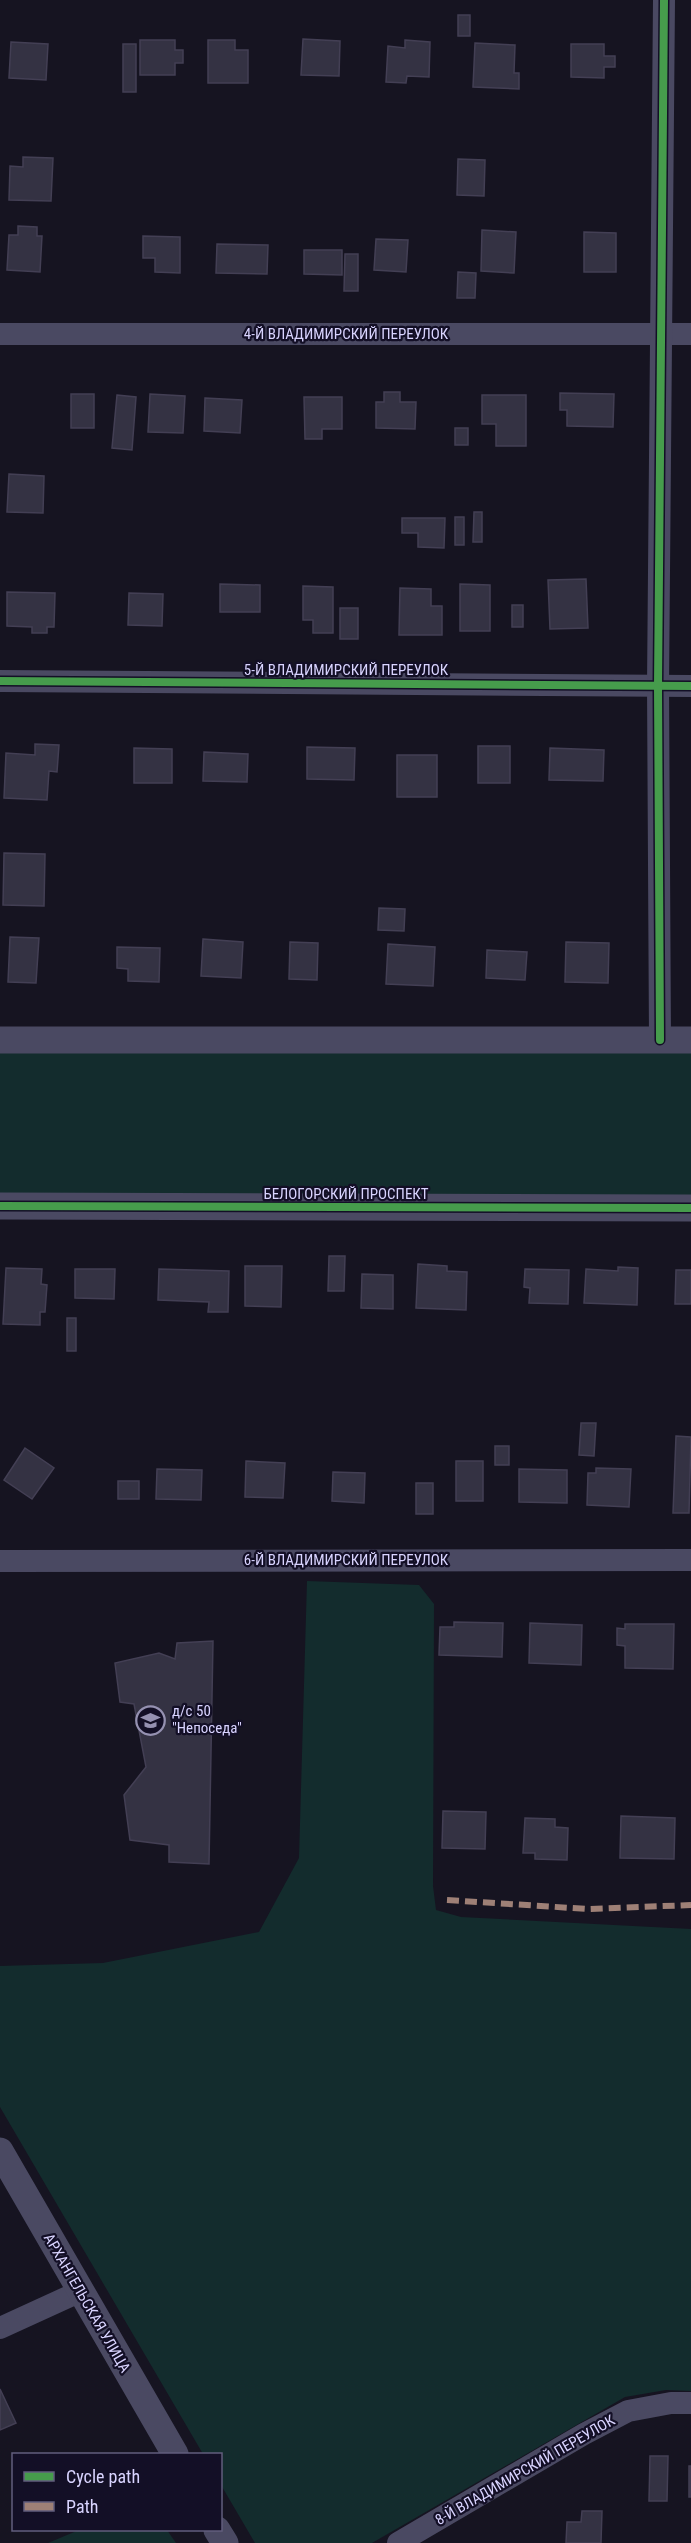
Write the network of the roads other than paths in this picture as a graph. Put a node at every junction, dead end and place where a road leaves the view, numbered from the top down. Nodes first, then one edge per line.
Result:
1 (664, 0) edge
2 (0, 334) edge
3 (660, 334) junction
4 (691, 334) edge
5 (0, 681) edge
6 (658, 686) junction
7 (691, 686) edge
8 (0, 1040) edge
9 (660, 1040) junction
10 (691, 1040) edge
11 (0, 1206) edge
12 (691, 1208) edge
13 (691, 1560) edge
14 (0, 1561) edge
15 (0, 2151) edge
16 (81, 2291) junction
17 (0, 2328) edge
18 (691, 2403) edge
19 (173, 2453) edge
20 (398, 2543) edge

1 - 3 street
2 - 3 street, 4-Й ВЛАДИМИРСКИЙ ПЕРЕУЛОК
3 - 4 street, 4-Й ВЛАДИМИРСКИЙ ПЕРЕУЛОК
3 - 6 street
5 - 6 street, 5-Й ВЛАДИМИРСКИЙ ПЕРЕУЛОК
6 - 7 street, 5-Й ВЛАДИМИРСКИЙ ПЕРЕУЛОК
6 - 9 street
8 - 9 street
9 - 10 street
11 - 12 street, БЕЛОГОРСКИЙ ПРОСПЕКТ
13 - 14 street, 6-Й ВЛАДИМИРСКИЙ ПЕРЕУЛОК
15 - 16 street, АРХАНГЕЛЬСКАЯ УЛИЦА
16 - 17 street
16 - 19 street, АРХАНГЕЛЬСКАЯ УЛИЦА
18 - 20 street, 8-Й ВЛАДИМИРСКИЙ ПЕРЕУЛОК

